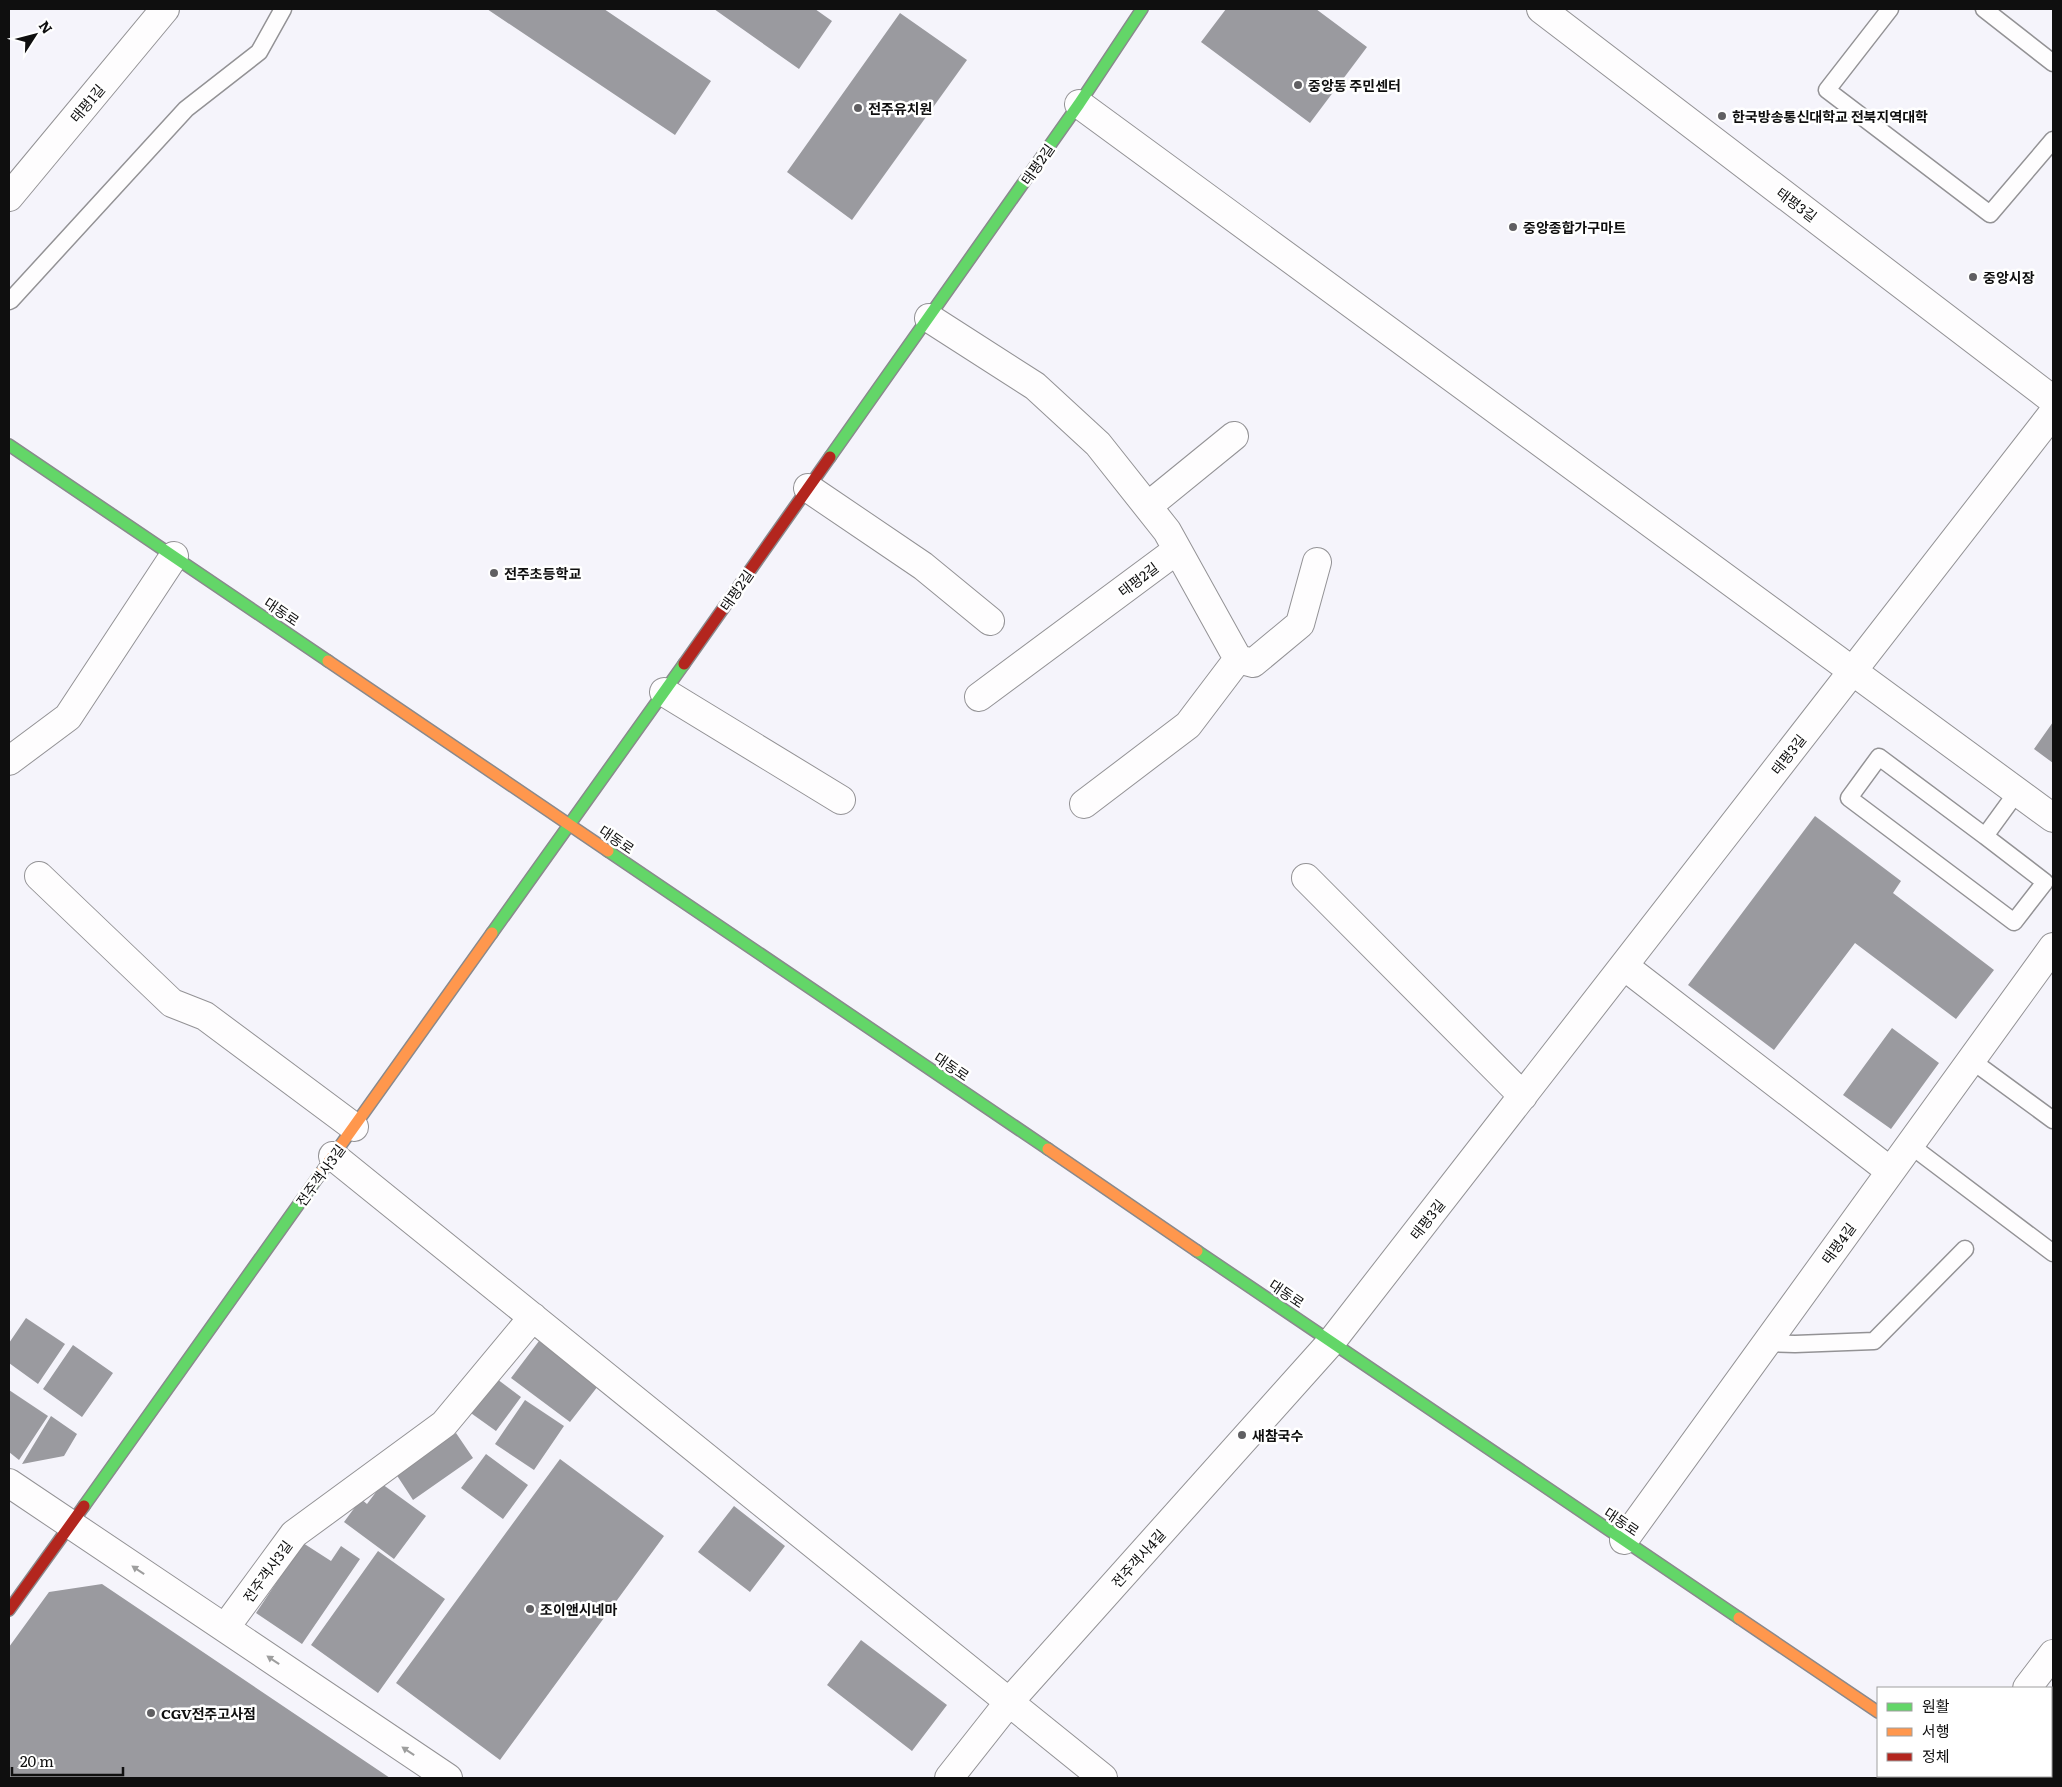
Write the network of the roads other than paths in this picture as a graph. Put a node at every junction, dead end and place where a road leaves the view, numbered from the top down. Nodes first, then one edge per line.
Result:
1 (283, 9) edge
2 (1142, 9) edge
3 (1541, 9) edge
4 (1890, 9) edge
5 (1984, 9) edge
6 (160, 11) edge
7 (2053, 62) edge
8 (1079, 104) junction
9 (2051, 146) edge
10 (9, 197) edge
11 (9, 301) edge
12 (928, 318) junction
13 (2053, 400) edge
14 (2053, 413) edge
15 (1234, 436) dead end
16 (9, 445) edge
17 (808, 488) junction
18 (1148, 506) junction
19 (1177, 550) junction
20 (174, 556) junction
21 (1317, 562) dead end
22 (990, 621) dead end
23 (1238, 659) junction
24 (1852, 672) junction
25 (664, 692) junction
26 (979, 697) dead end
27 (9, 761) edge
28 (2018, 792) junction
29 (841, 800) dead end
30 (1084, 804) dead end
31 (2053, 818) edge
32 (570, 825) junction
33 (1985, 836) junction
34 (39, 876) dead end
35 (1306, 878) dead end
36 (2053, 947) edge
37 (1624, 966) junction
38 (1971, 1060) junction
39 (1522, 1096) junction
40 (2053, 1120) edge
41 (354, 1127) junction
42 (1910, 1145) junction
43 (333, 1156) junction
44 (1890, 1171) junction
45 (1965, 1249) dead end
46 (2053, 1253) edge
47 (533, 1317) junction
48 (1332, 1341) junction
49 (1767, 1343) junction
50 (9, 1483) edge
51 (70, 1524) junction
52 (1624, 1540) junction
53 (9, 1610) edge
54 (225, 1628) junction
55 (2053, 1654) edge
56 (2028, 1687) edge
57 (1009, 1702) junction
58 (1877, 1711) edge
59 (448, 1778) edge
60 (949, 1778) edge
61 (1103, 1778) edge

1 - 11 lane
2 - 8 street, 태평2길
3 - 13 street, 태평3길
4 - 9 lane
5 - 7 lane
6 - 10 street, 태평1길
8 - 12 street, 태평2길
8 - 24 street
12 - 17 street, 태평2길
12 - 18 street
14 - 24 street, 태평3길
15 - 18 street
16 - 20 street, 대동로
17 - 22 street
17 - 25 street, 태평2길
18 - 19 street
19 - 23 street
19 - 26 street, 태평2길
20 - 27 street
20 - 32 street, 대동로
21 - 23 street
23 - 30 street
24 - 28 street
24 - 37 street, 태평3길
25 - 29 street
25 - 32 street, 태평2길
28 - 31 street
28 - 33 lane
32 - 41 street, 전주객사3길
32 - 48 street, 대동로
33 - 33 lane
34 - 41 street
35 - 39 street
36 - 38 street, 태평4길
37 - 39 street, 태평3길
37 - 44 street
38 - 40 lane
38 - 42 street, 태평4길
39 - 48 street, 태평3길
41 - 43 street, 전주객사3길
42 - 44 street, 태평4길
42 - 46 lane
43 - 47 street
43 - 51 street, 전주객사3길
44 - 49 street, 태평4길
45 - 49 lane
47 - 54 street, 전주객사3길
47 - 57 street
48 - 52 street, 대동로
48 - 57 street, 전주객사4길
49 - 52 street, 태평4길
50 - 51 street
51 - 53 street, 전주객사3길
54 -> 51 street
52 - 58 street, 대동로
59 -> 54 street
55 - 56 street
57 - 60 street, 전주객사4길
57 - 61 street

